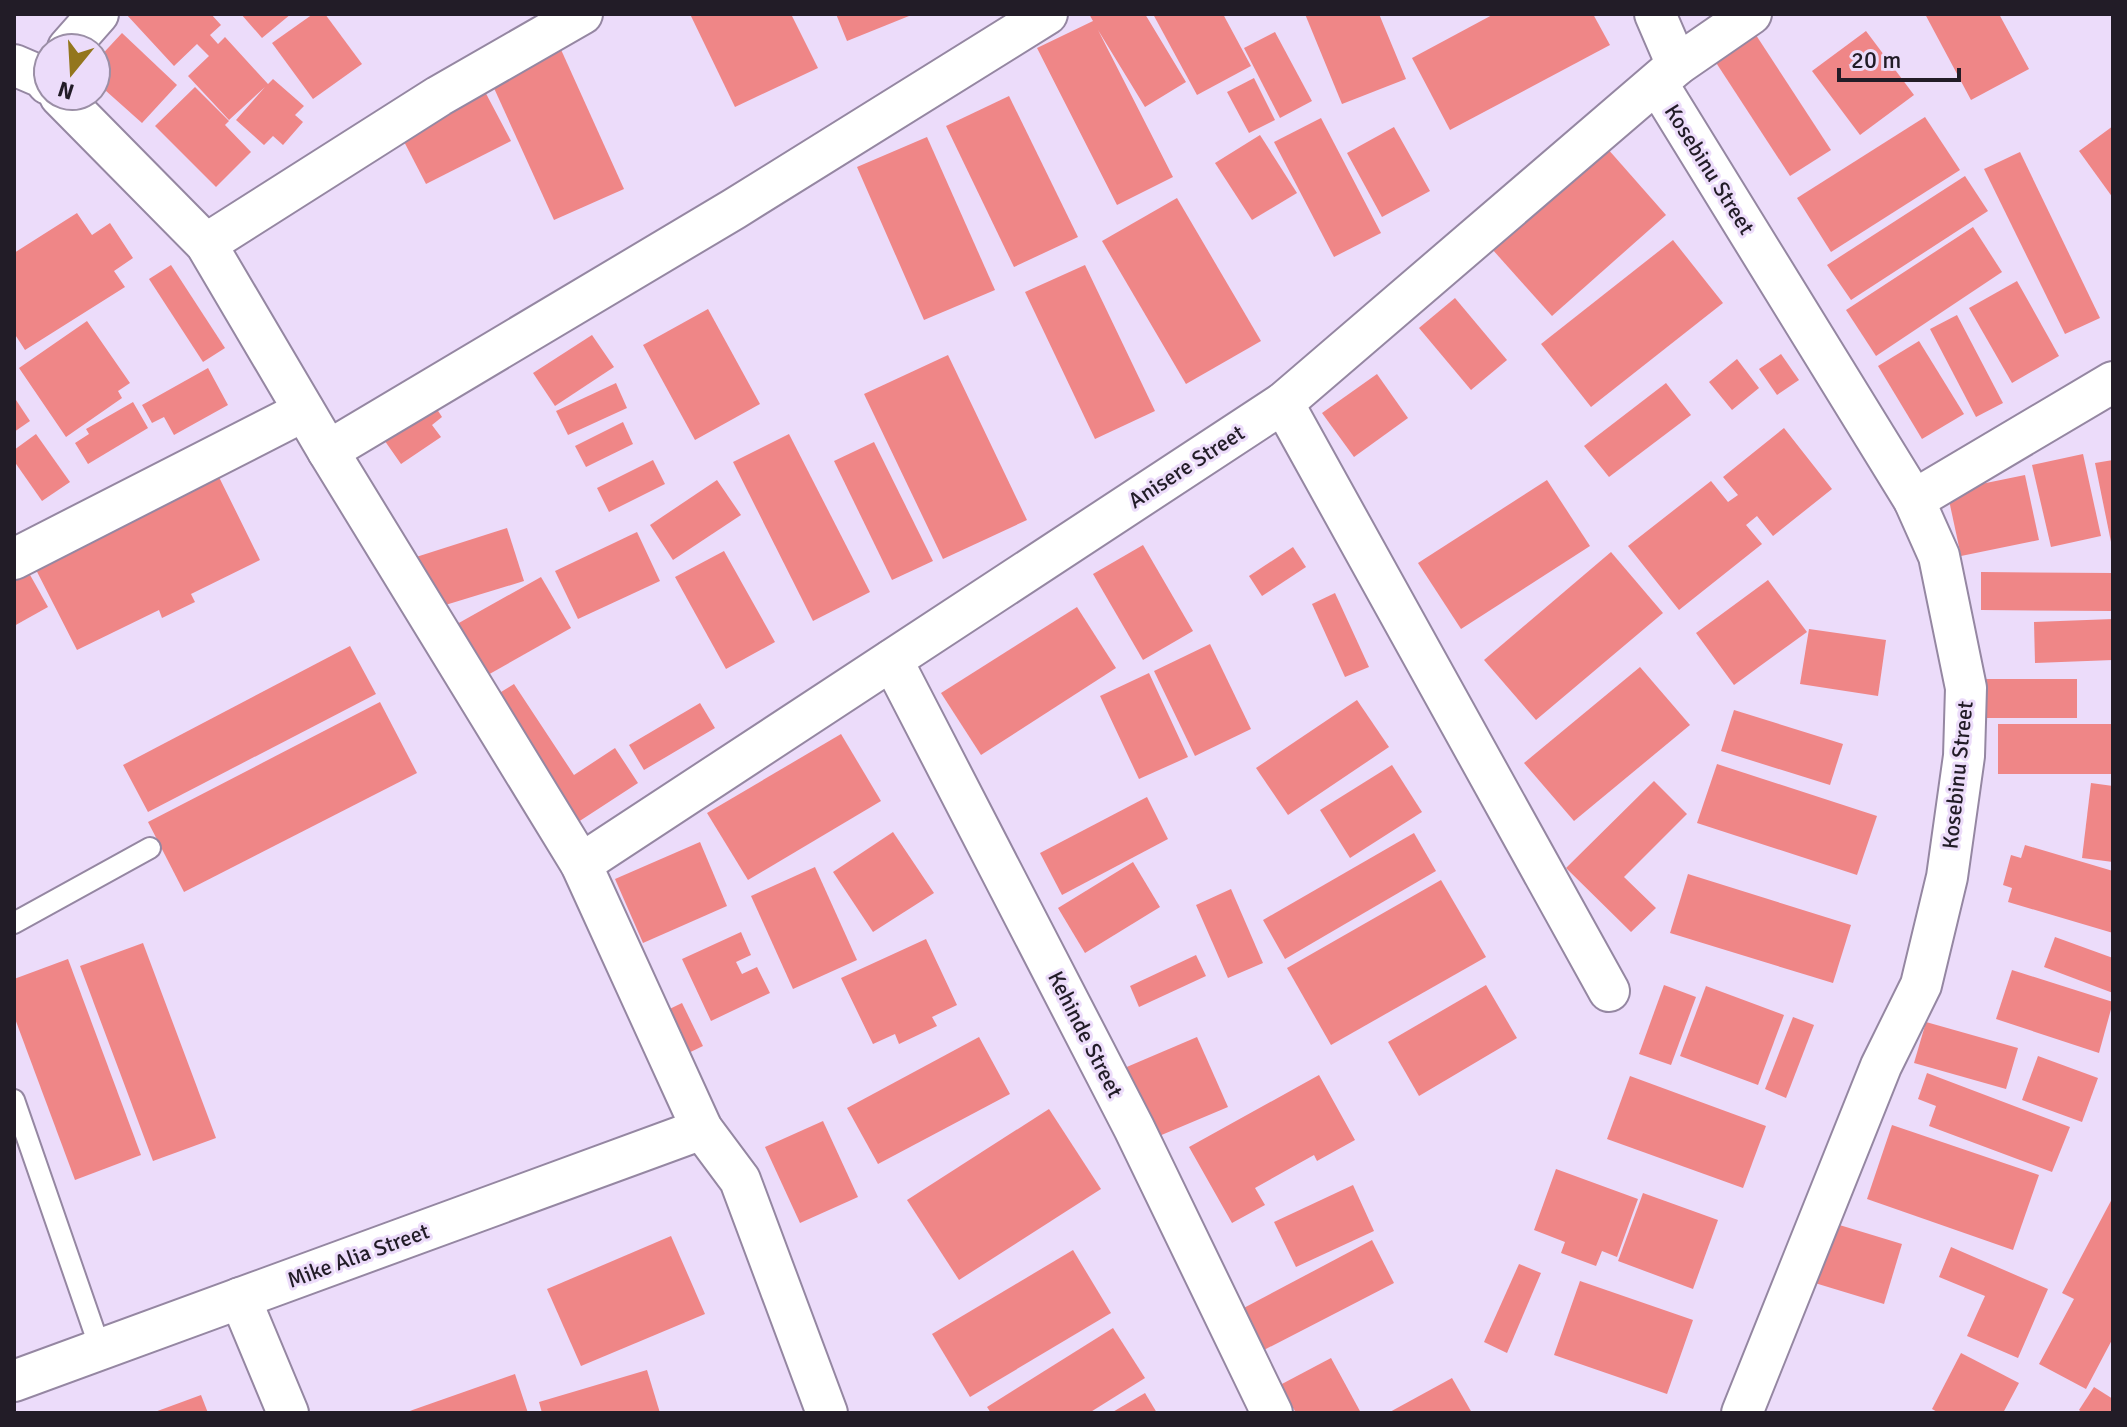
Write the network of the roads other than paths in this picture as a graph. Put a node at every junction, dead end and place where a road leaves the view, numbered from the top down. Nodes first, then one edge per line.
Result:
1 (98, 14) edge
2 (582, 14) edge
3 (1047, 14) edge
4 (1655, 14) edge
5 (1751, 14) edge
6 (82, 32) edge
7 (1667, 74) junction
8 (76, 112) edge
9 (206, 244) junction
10 (2113, 382) edge
11 (1283, 403) junction
12 (304, 411) junction
13 (328, 451) junction
14 (1914, 500) junction
15 (14, 559) edge
16 (892, 660) junction
17 (150, 848) dead end
18 (581, 864) junction
19 (14, 923) edge
20 (1609, 991) dead end
21 (14, 1100) edge
22 (702, 1129) junction
23 (240, 1298) junction
24 (100, 1348) junction
25 (14, 1381) edge
26 (288, 1413) edge
27 (827, 1413) edge
28 (1272, 1413) edge
29 (1742, 1413) edge

1 - 6 street
2 - 9 street
3 - 13 street
4 - 7 street, Kosebinu Street
5 - 7 street, Anisere Street
7 - 11 street, Anisere Street
7 - 14 street, Kosebinu Street
8 - 9 street
9 - 12 street
10 - 14 street
11 - 16 street, Anisere Street
11 - 20 street
12 - 13 street
12 - 15 street
13 - 18 street
14 - 29 street, Kosebinu Street
16 - 18 street, Anisere Street
16 - 28 street, Kehinde Street
17 - 19 lane
18 - 22 street
21 - 24 lane
22 - 23 street, Mike Alia Street
22 - 27 street
23 - 24 street, Mike Alia Street
23 - 26 street
24 - 25 street, Mike Alia Street

